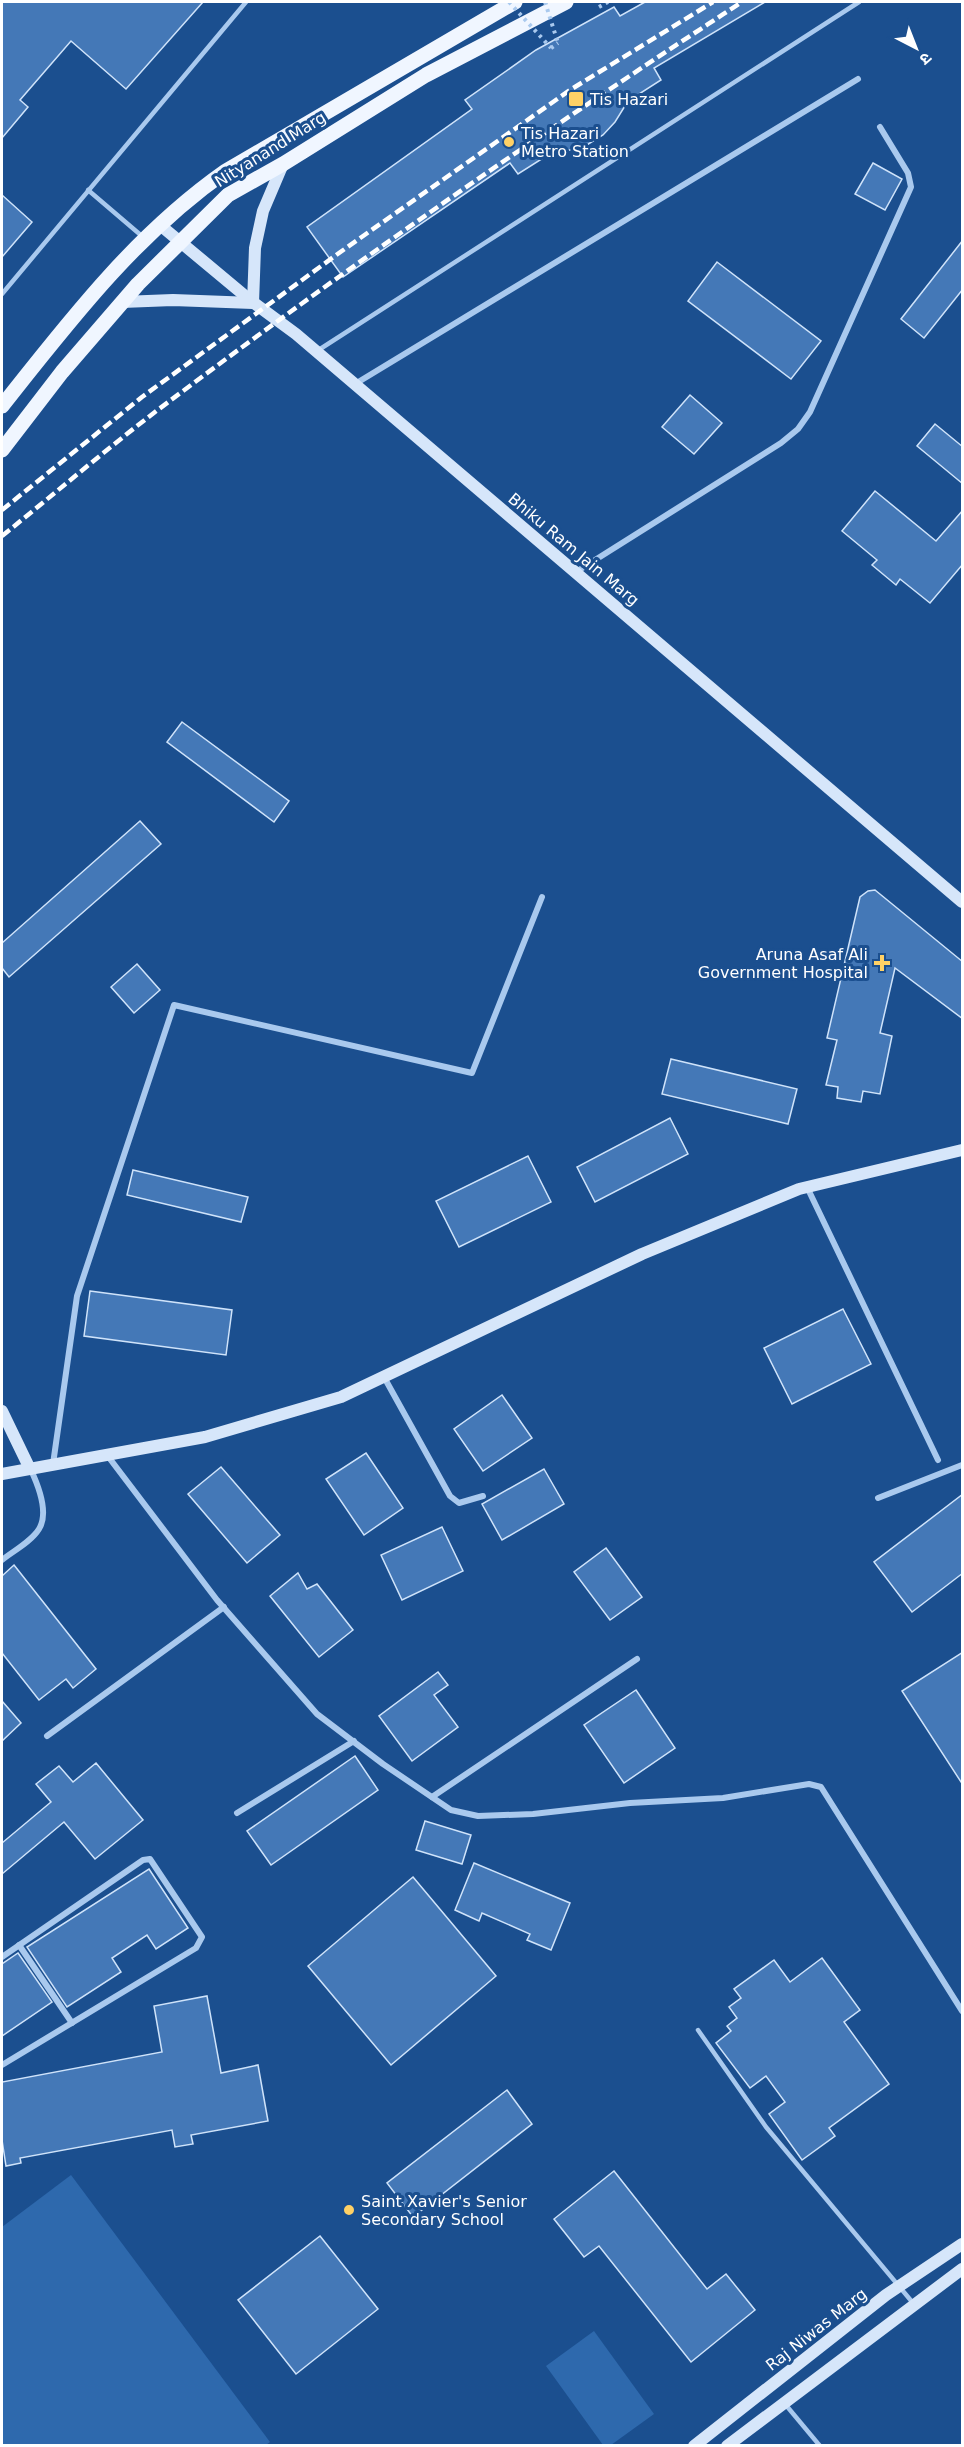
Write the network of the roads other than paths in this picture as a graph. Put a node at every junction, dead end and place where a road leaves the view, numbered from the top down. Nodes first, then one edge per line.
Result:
1 (246, 2) edge
2 (515, 2) edge
3 (566, 2) edge
4 (859, 2) edge
5 (858, 79) dead end
6 (880, 127) dead end
7 (283, 164) junction
8 (88, 190) junction
9 (160, 225) junction
10 (145, 239) junction
11 (178, 241) junction
12 (2, 294) edge
13 (122, 302) junction
14 (253, 303) junction
15 (316, 351) junction
16 (354, 384) junction
17 (2, 406) edge
18 (2, 450) edge
19 (576, 572) junction
20 (542, 897) dead end
21 (963, 902) edge
22 (963, 1150) edge
23 (807, 1187) junction
24 (384, 1377) junction
25 (2, 1411) edge
26 (106, 1454) junction
27 (938, 1460) dead end
28 (53, 1464) junction
29 (963, 1465) edge
30 (30, 1469) junction
31 (2, 1474) edge
32 (483, 1496) dead end
33 (878, 1498) dead end
34 (2, 1560) edge
35 (224, 1607) junction
36 (638, 1659) dead end
37 (47, 1736) dead end
38 (354, 1741) junction
39 (432, 1797) junction
40 (237, 1813) dead end
41 (19, 1945) junction
42 (2, 1957) edge
43 (963, 2011) edge
44 (72, 2023) junction
45 (698, 2030) dead end
46 (2, 2065) edge
47 (963, 2244) edge
48 (963, 2269) edge
49 (899, 2287) junction
50 (915, 2305) junction
51 (784, 2403) junction
52 (694, 2445) edge
53 (729, 2445) edge
54 (820, 2445) edge

1 - 8 lane
2 - 9 main road, Nityanand Marg
3 - 7 main road, Nityanand Marg
4 - 15 lane
5 - 16 street
6 - 19 street
7 - 11 main road, Nityanand Marg
7 - 14 street
8 - 10 lane
8 - 12 lane
9 - 10 main road, Nityanand Marg
9 - 11 street, Bhiku Ram Jain Marg
10 - 17 main road, Nityanand Marg
11 - 13 main road, Nityanand Marg
11 - 14 street, Bhiku Ram Jain Marg
13 - 14 street
13 - 18 main road, Nityanand Marg
14 - 15 street, Bhiku Ram Jain Marg
15 - 16 street, Bhiku Ram Jain Marg
16 - 19 street, Bhiku Ram Jain Marg
19 - 21 street, Bhiku Ram Jain Marg
20 - 28 street
22 - 23 street
23 - 24 street
23 - 27 street
24 - 26 street
24 - 32 street
25 - 30 street
26 - 28 street
26 - 35 street
28 - 30 street
29 - 33 street
30 - 31 street
30 - 34 street
35 - 37 street
35 - 38 street
36 - 39 street
38 - 39 street
38 - 40 street
39 - 43 street
41 - 42 street
41 - 44 street
41 - 44 street
44 - 46 street
45 - 49 lane
47 - 49 street, Raj Niwas Marg
48 - 50 street
49 - 50 lane
49 - 52 street, Raj Niwas Marg
50 - 51 street
51 - 53 street
51 - 54 lane

